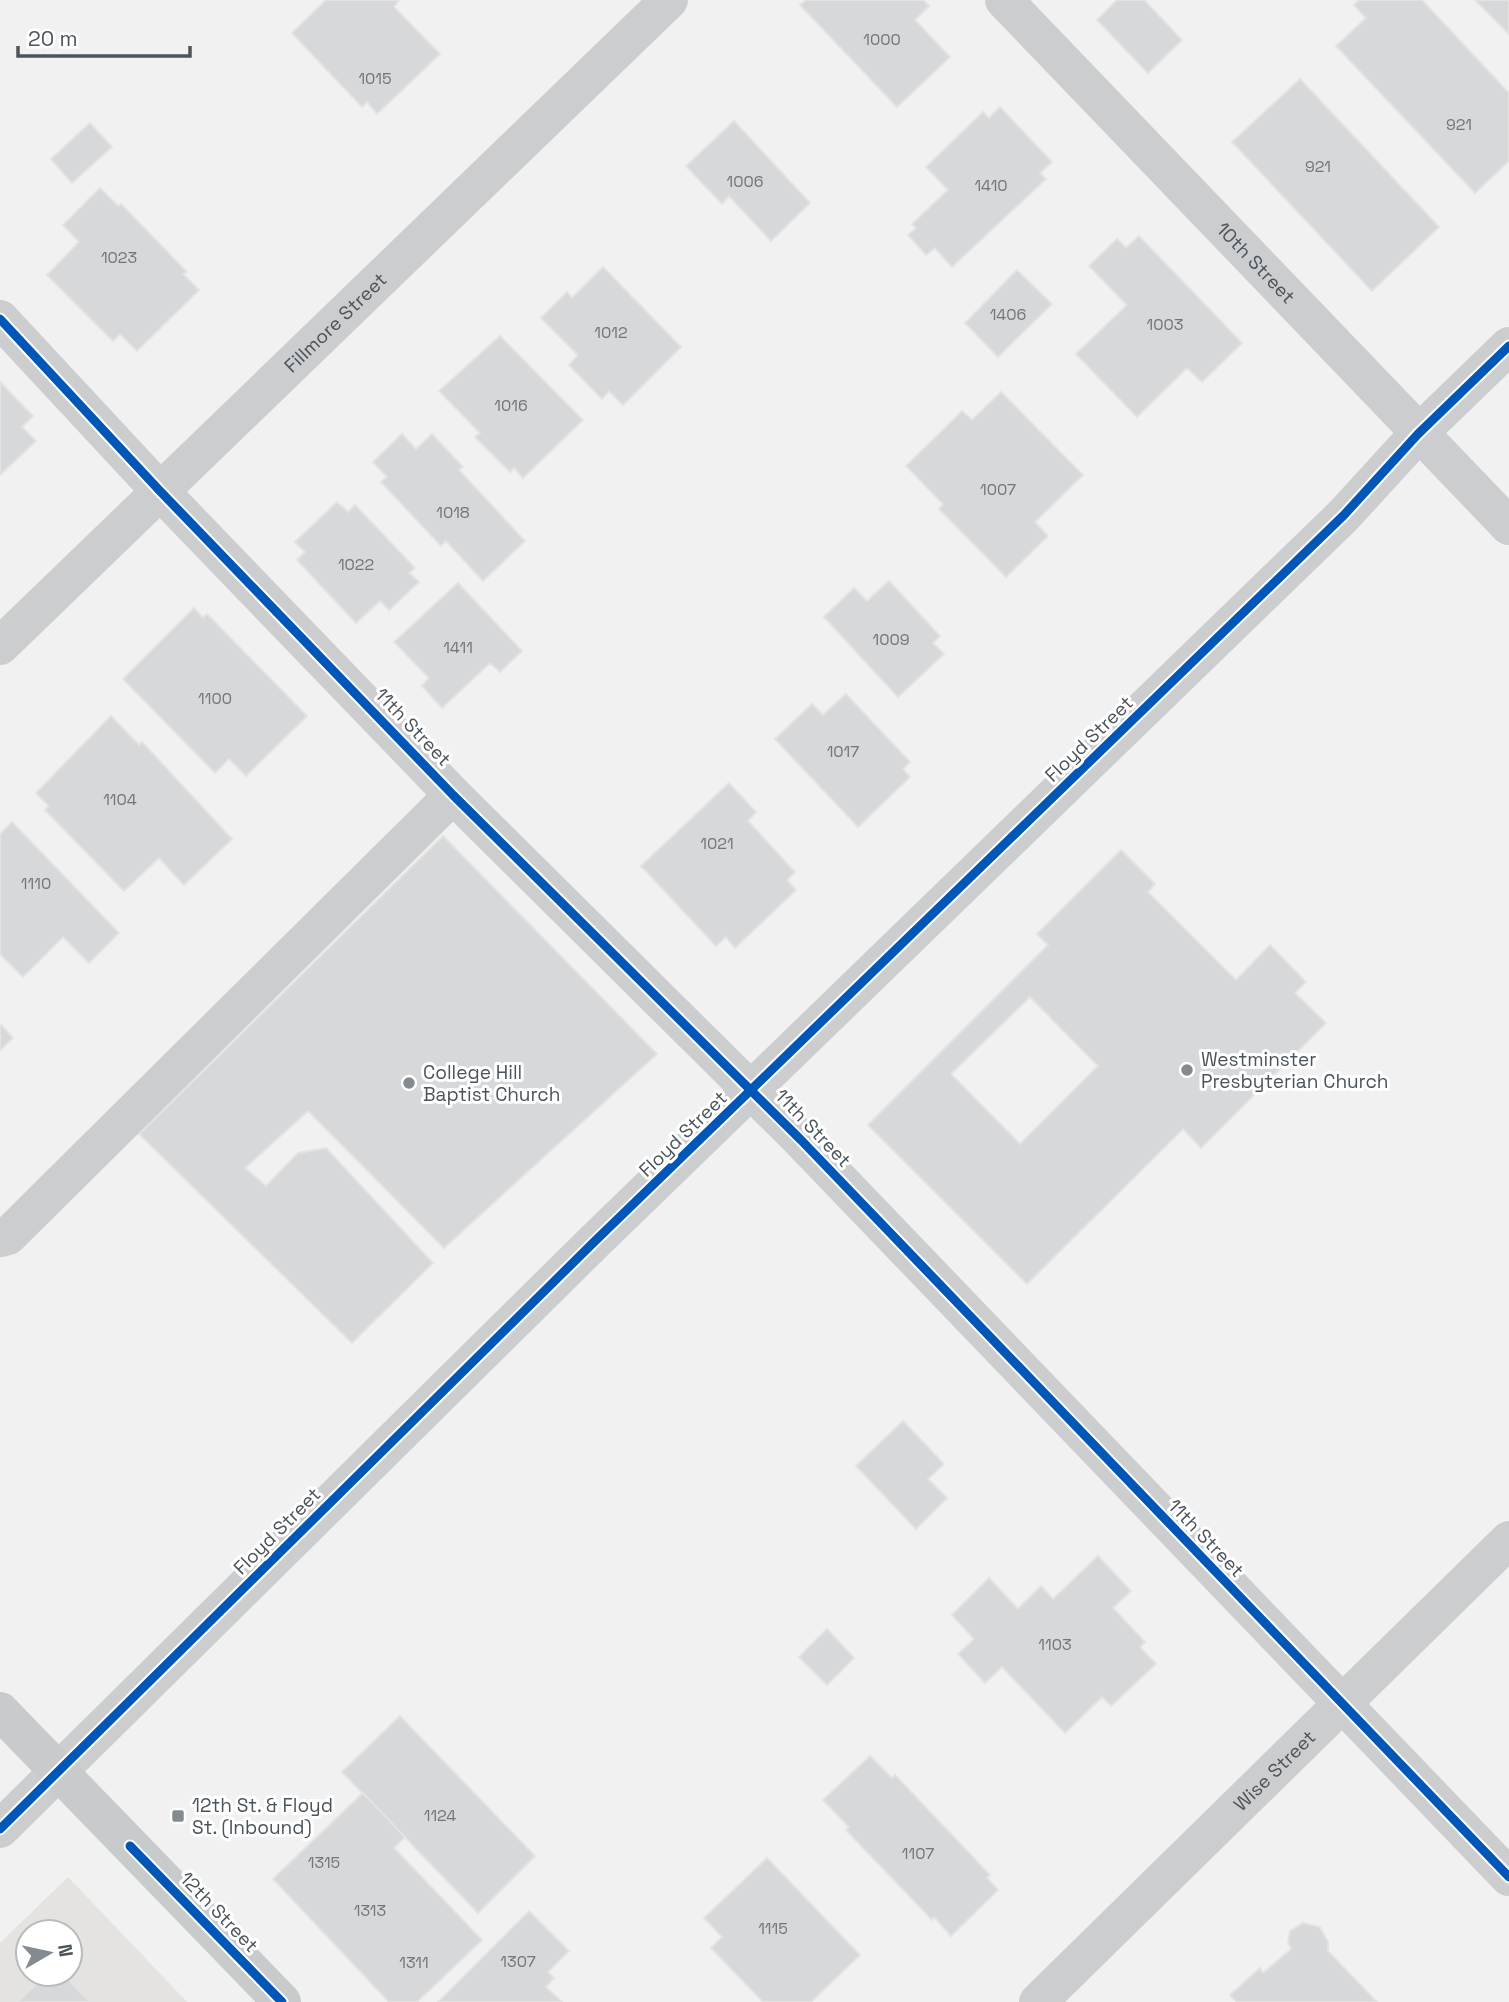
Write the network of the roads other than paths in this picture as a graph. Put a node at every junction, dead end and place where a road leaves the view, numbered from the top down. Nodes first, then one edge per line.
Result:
1 (669, 0) edge
2 (1004, 0) edge
3 (0, 319) edge
4 (1509, 346) edge
5 (1418, 434) junction
6 (159, 490) junction
7 (1509, 526) edge
8 (0, 646) edge
9 (453, 795) junction
10 (753, 1091) junction
11 (0, 1238) edge
12 (1509, 1540) edge
13 (1341, 1704) junction
14 (0, 1712) edge
15 (59, 1772) junction
16 (0, 1829) edge
17 (1509, 1877) edge
18 (282, 2002) edge
19 (1038, 2002) edge

1 - 6 street, Fillmore Street
2 - 5 street, 10th Street
3 - 6 street, 11th Street
4 - 5 street, Floyd Street
5 - 7 street, 10th Street
5 - 10 street, Floyd Street
6 - 8 street, Fillmore Street
6 - 9 street, 11th Street
9 - 10 street, 11th Street
9 - 11 street
10 - 13 street, 11th Street
10 - 15 street, Floyd Street
12 - 13 street, Wise Street
13 - 17 street, 11th Street
13 - 19 street, Wise Street
14 - 15 main road, 12th Street
15 - 16 street, Floyd Street
15 - 18 main road, 12th Street

